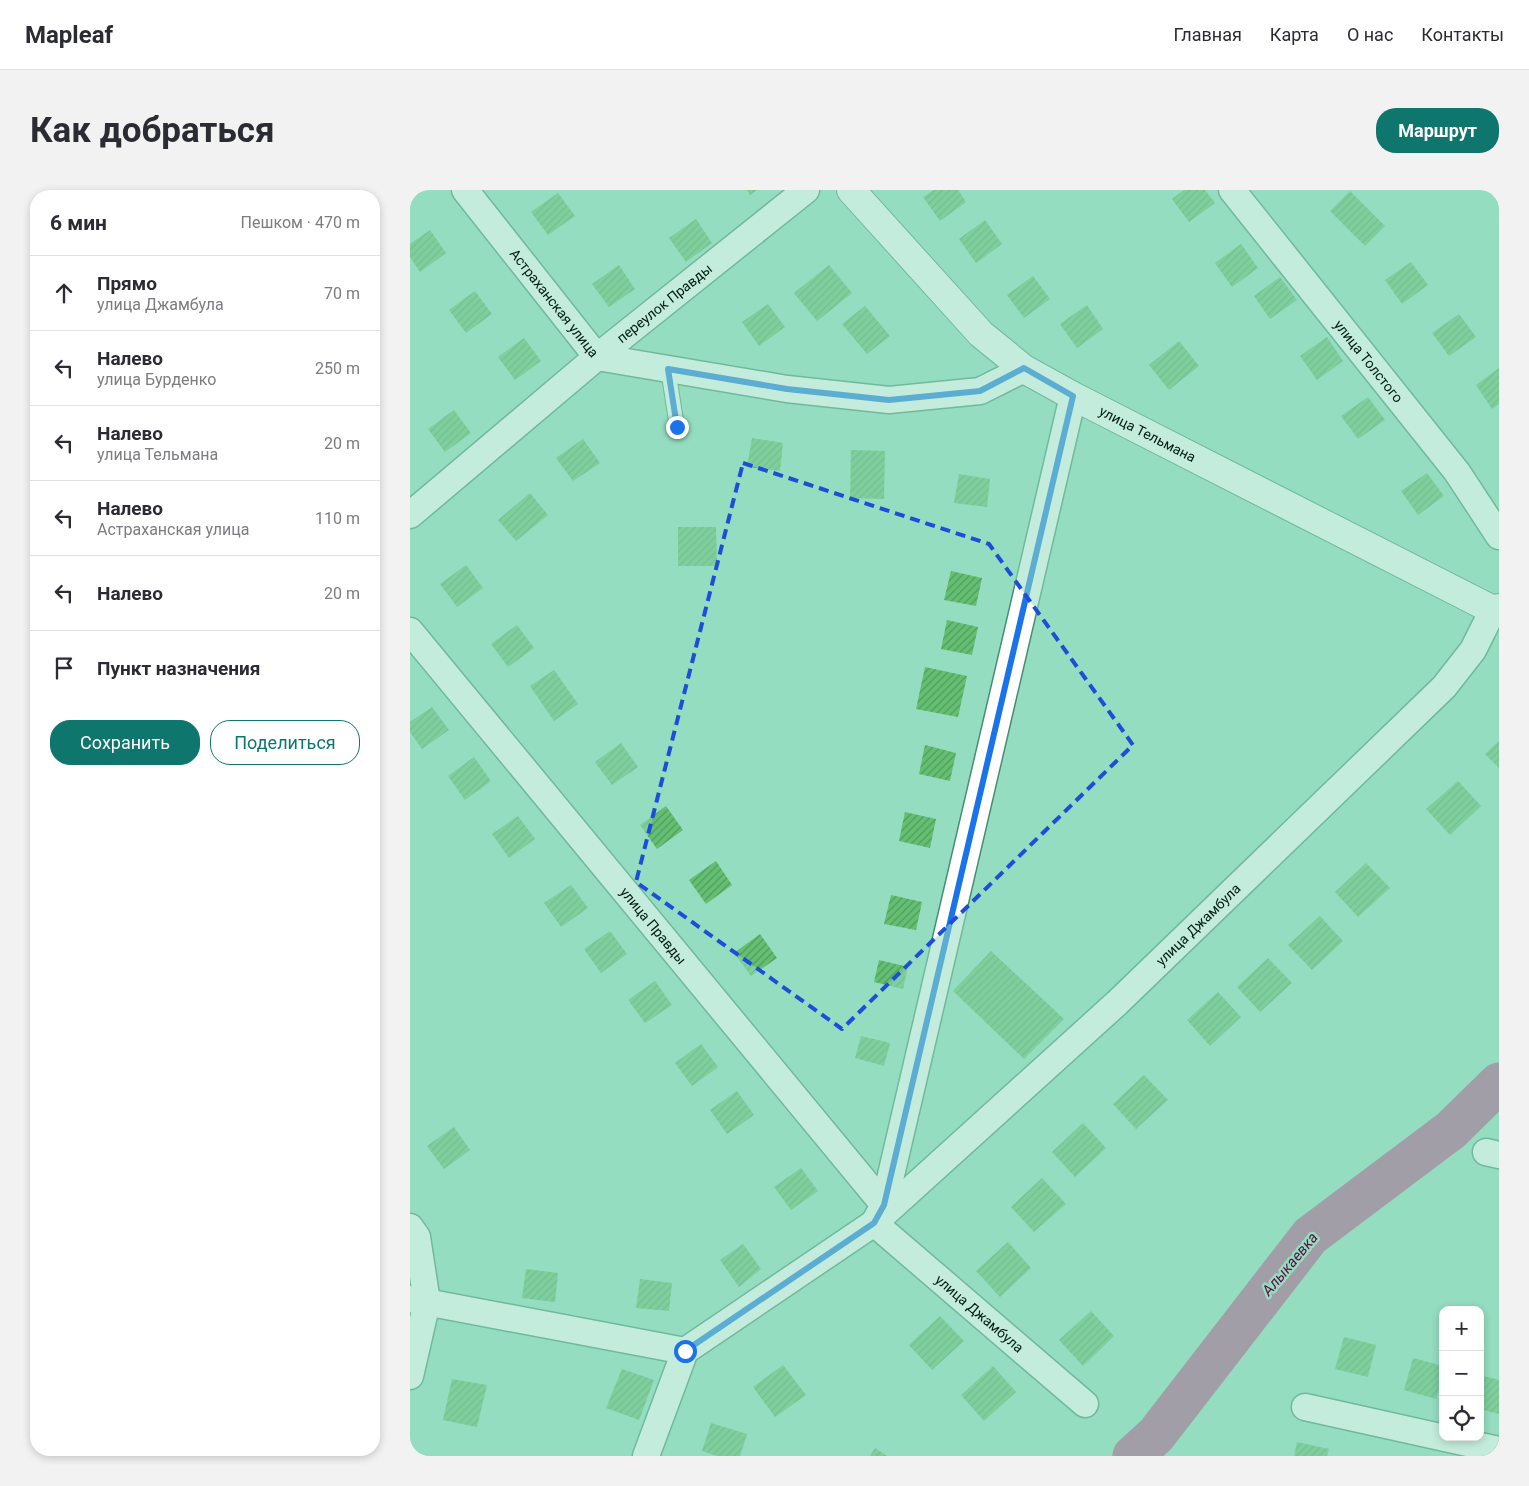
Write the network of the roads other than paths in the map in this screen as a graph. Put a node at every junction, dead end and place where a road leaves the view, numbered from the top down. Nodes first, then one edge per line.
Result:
1 (465, 190) edge
2 (806, 190) edge
3 (851, 190) edge
4 (1232, 190) edge
5 (596, 357) junction
6 (1024, 368) junction
7 (668, 369) junction
8 (1073, 396) junction
9 (677, 427) dead end
10 (410, 515) edge
11 (1499, 536) edge
12 (1496, 609) edge
13 (410, 632) edge
14 (879, 1214) junction
15 (410, 1227) edge
16 (418, 1300) edge
17 (685, 1351) junction
18 (410, 1376) edge
19 (1085, 1404) dead end
20 (1305, 1407) dead end
21 (1499, 1450) edge
22 (646, 1456) edge

1 - 5 street, Астраханская улица
2 - 5 street, переулок Правды
3 - 6 main road, улица Тельмана
4 - 11 street, улица Толстого
5 - 7 street, Астраханская улица
5 - 10 street, переулок Правды
6 - 7 street, Астраханская улица
6 - 8 main road, улица Тельмана
7 - 9 lane
8 - 12 main road, улица Тельмана
8 - 14 street
12 - 14 street, улица Джамбула
13 - 14 street, улица Правды
14 - 17 street, улица Джамбула
14 - 19 street, улица Джамбула
15 - 16 street
16 - 17 street
16 - 18 street
17 - 22 street
20 - 21 street

